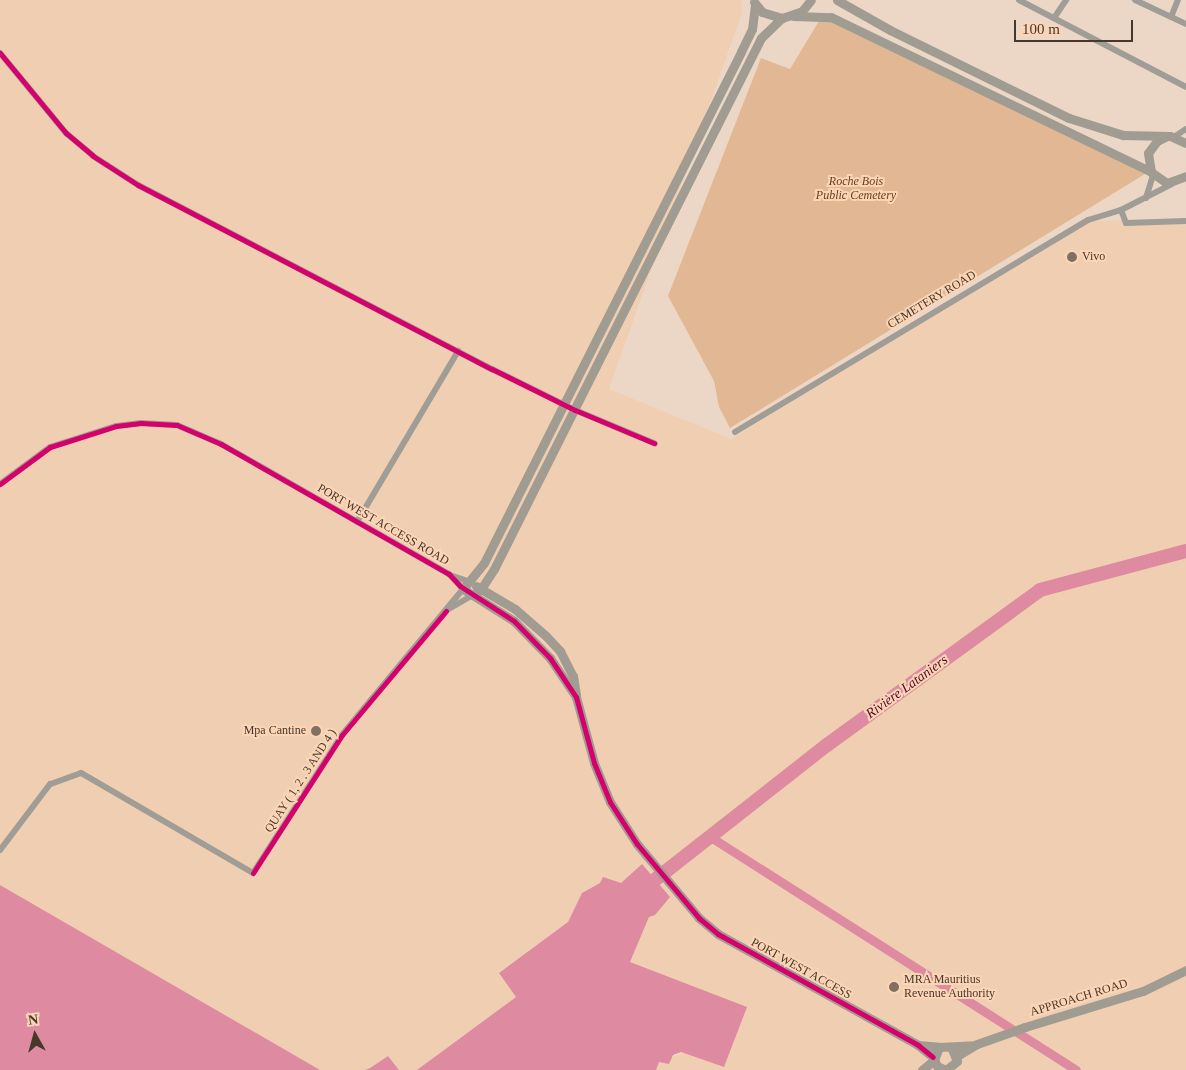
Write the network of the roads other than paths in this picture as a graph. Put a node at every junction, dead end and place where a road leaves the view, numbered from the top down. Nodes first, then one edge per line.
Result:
1 (811, 0) edge
2 (838, 0) edge
3 (1019, 0) edge
4 (1066, 0) edge
5 (1135, 0) edge
6 (1178, 0) edge
7 (754, 2) edge
8 (793, 16) junction
9 (1171, 17) junction
10 (782, 18) junction
11 (1054, 18) junction
12 (1186, 24) edge
13 (0, 53) edge
14 (1186, 87) edge
15 (1186, 129) edge
16 (1172, 137) junction
17 (1186, 143) edge
18 (1152, 174) junction
19 (1182, 179) edge
20 (1146, 198) junction
21 (1121, 210) junction
22 (1186, 221) edge
23 (458, 351) junction
24 (563, 404) junction
25 (575, 410) junction
26 (735, 432) dead end
27 (654, 444) dead end
28 (0, 484) edge
29 (357, 522) junction
30 (467, 585) junction
31 (481, 589) junction
32 (473, 595) junction
33 (446, 611) junction
34 (576, 697) junction
35 (0, 850) edge
36 (1186, 970) edge
37 (977, 1044) junction
38 (918, 1045) junction
39 (951, 1047) junction
40 (939, 1048) junction
41 (958, 1056) junction
42 (935, 1064) edge
43 (956, 1068) edge
44 (922, 1070) edge

1 - 8 street
2 - 16 street
3 - 11 street
4 - 11 street
5 - 9 street
6 - 9 street
7 - 10 street
7 - 24 street
8 - 10 street
8 - 18 street
9 - 12 street
10 - 25 street
11 - 14 street
13 - 23 street
15 - 16 street
16 - 17 street
16 - 18 street
18 - 19 street
18 - 20 street
19 - 20 street, CEMETERY ROAD
20 - 21 street, CEMETERY ROAD
21 - 22 street
21 - 26 street, CEMETERY ROAD
23 - 24 street
23 - 29 street
24 - 25 street
24 - 30 street
25 - 27 street
25 - 31 street
28 - 29 street, PORT WEST ACCESS ROAD
29 - 30 street, PORT WEST ACCESS ROAD
30 - 31 street
30 - 32 street
30 - 33 street, QUAY ( 1, 2 . 3 AND 4 )
31 - 32 street
31 - 34 street
32 - 33 street
32 - 34 street
33 - 35 street, QUAY ( 1, 2 . 3 AND 4 )
34 - 38 street, PORT WEST ACCESS
36 - 37 street, APPROACH ROAD
37 - 39 street, APPROACH ROAD
37 - 41 street, APPROACH ROAD
38 - 40 street
38 - 42 street
39 - 40 street
39 - 41 street
40 - 42 street
41 - 43 street
42 - 43 street
42 - 44 street

